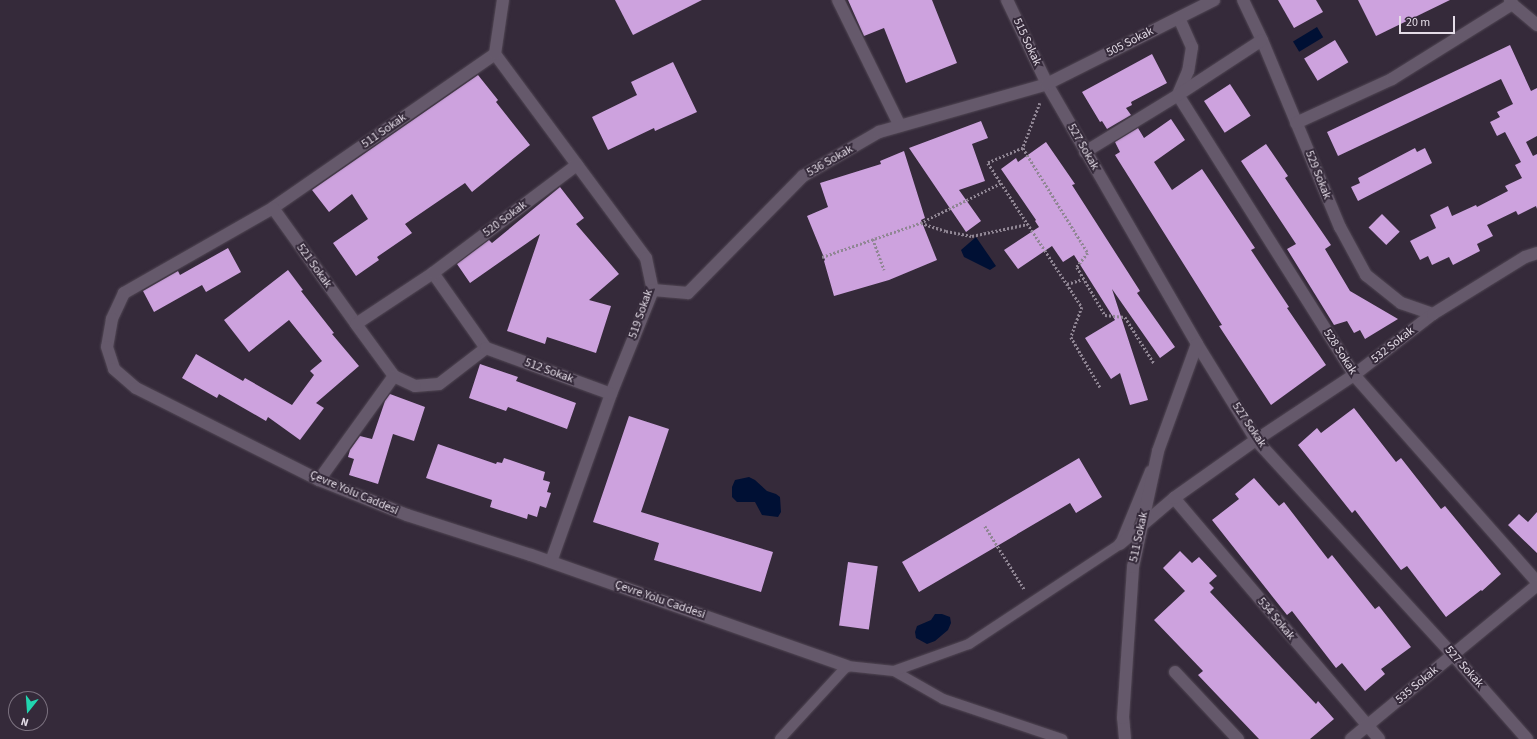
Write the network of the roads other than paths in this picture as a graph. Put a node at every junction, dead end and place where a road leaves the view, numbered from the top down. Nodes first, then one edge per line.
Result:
1 (503, 0) edge
2 (838, 0) edge
3 (1007, 0) edge
4 (1214, 0) edge
5 (1243, 0) edge
6 (1511, 2) edge
7 (1179, 18) junction
8 (1537, 25) edge
9 (1262, 40) junction
10 (495, 54) junction
11 (1046, 84) junction
12 (1178, 95) junction
13 (1296, 123) junction
14 (900, 126) junction
15 (1085, 152) junction
16 (577, 165) junction
17 (273, 208) junction
18 (1537, 253) edge
19 (433, 273) junction
20 (653, 290) junction
21 (1433, 314) junction
22 (356, 324) junction
23 (1197, 344) junction
24 (486, 348) junction
25 (1354, 375) junction
26 (394, 376) junction
27 (611, 394) junction
28 (1256, 440) junction
29 (1158, 451) junction
30 (319, 480) junction
31 (1174, 498) junction
32 (1142, 526) junction
33 (1120, 544) junction
34 (551, 562) junction
35 (1537, 584) edge
36 (1453, 655) junction
37 (847, 666) junction
38 (894, 671) junction
39 (1175, 672) dead end
40 (1367, 726) junction
41 (780, 739) edge
42 (1062, 739) edge
43 (1125, 739) edge
44 (1238, 739) edge
45 (1351, 739) edge
46 (1379, 739) edge
47 (1527, 739) edge

1 - 10 street
2 - 14 street
3 - 11 street, 515 Sokak
4 - 7 street, 505 Sokak
5 - 9 street, 529 Sokak
6 - 8 street
6 - 13 street
7 - 11 street, 505 Sokak
7 - 12 street
9 - 12 street
9 - 13 street, 529 Sokak
10 - 16 street, 519 Sokak
10 - 17 street, 511 Sokak
11 - 14 street, 536 Sokak
11 - 15 street, 527 Sokak
12 - 15 street
12 - 25 street, 528 Sokak
13 - 21 street, 529 Sokak
14 - 20 street, 536 Sokak
15 - 23 street, 527 Sokak
16 - 19 street, 520 Sokak
16 - 20 street, 519 Sokak
17 - 22 street, 521 Sokak
17 - 30 street, Çevre Yolu Caddesi
18 - 21 street, 532 Sokak
19 - 22 street, 520 Sokak
19 - 24 street
20 - 27 street, 519 Sokak
21 - 25 street, 532 Sokak
22 - 26 street, 521 Sokak
23 - 28 street, 527 Sokak
23 - 29 street, 511 Sokak
24 - 26 street
24 - 27 street, 512 Sokak
25 - 28 street, 532 Sokak
25 - 35 street, 528 Sokak
26 - 30 street
27 - 34 street, 519 Sokak
28 - 31 street, 532 Sokak
28 - 36 street, 527 Sokak
29 - 32 street, 511 Sokak
29 - 33 lane
30 - 34 street, Çevre Yolu Caddesi
31 - 32 street, 532 Sokak
31 - 40 street, 534 Sokak
32 - 33 street, 532 Sokak
32 - 43 street, 511 Sokak
33 - 38 lane
34 - 37 street, Çevre Yolu Caddesi
35 - 36 street, 535 Sokak
36 - 40 street, 535 Sokak
36 - 47 street, 527 Sokak
37 - 38 lane
37 - 41 lane
38 - 42 lane
39 - 44 street
40 - 45 street, 535 Sokak
40 - 46 street, 534 Sokak

